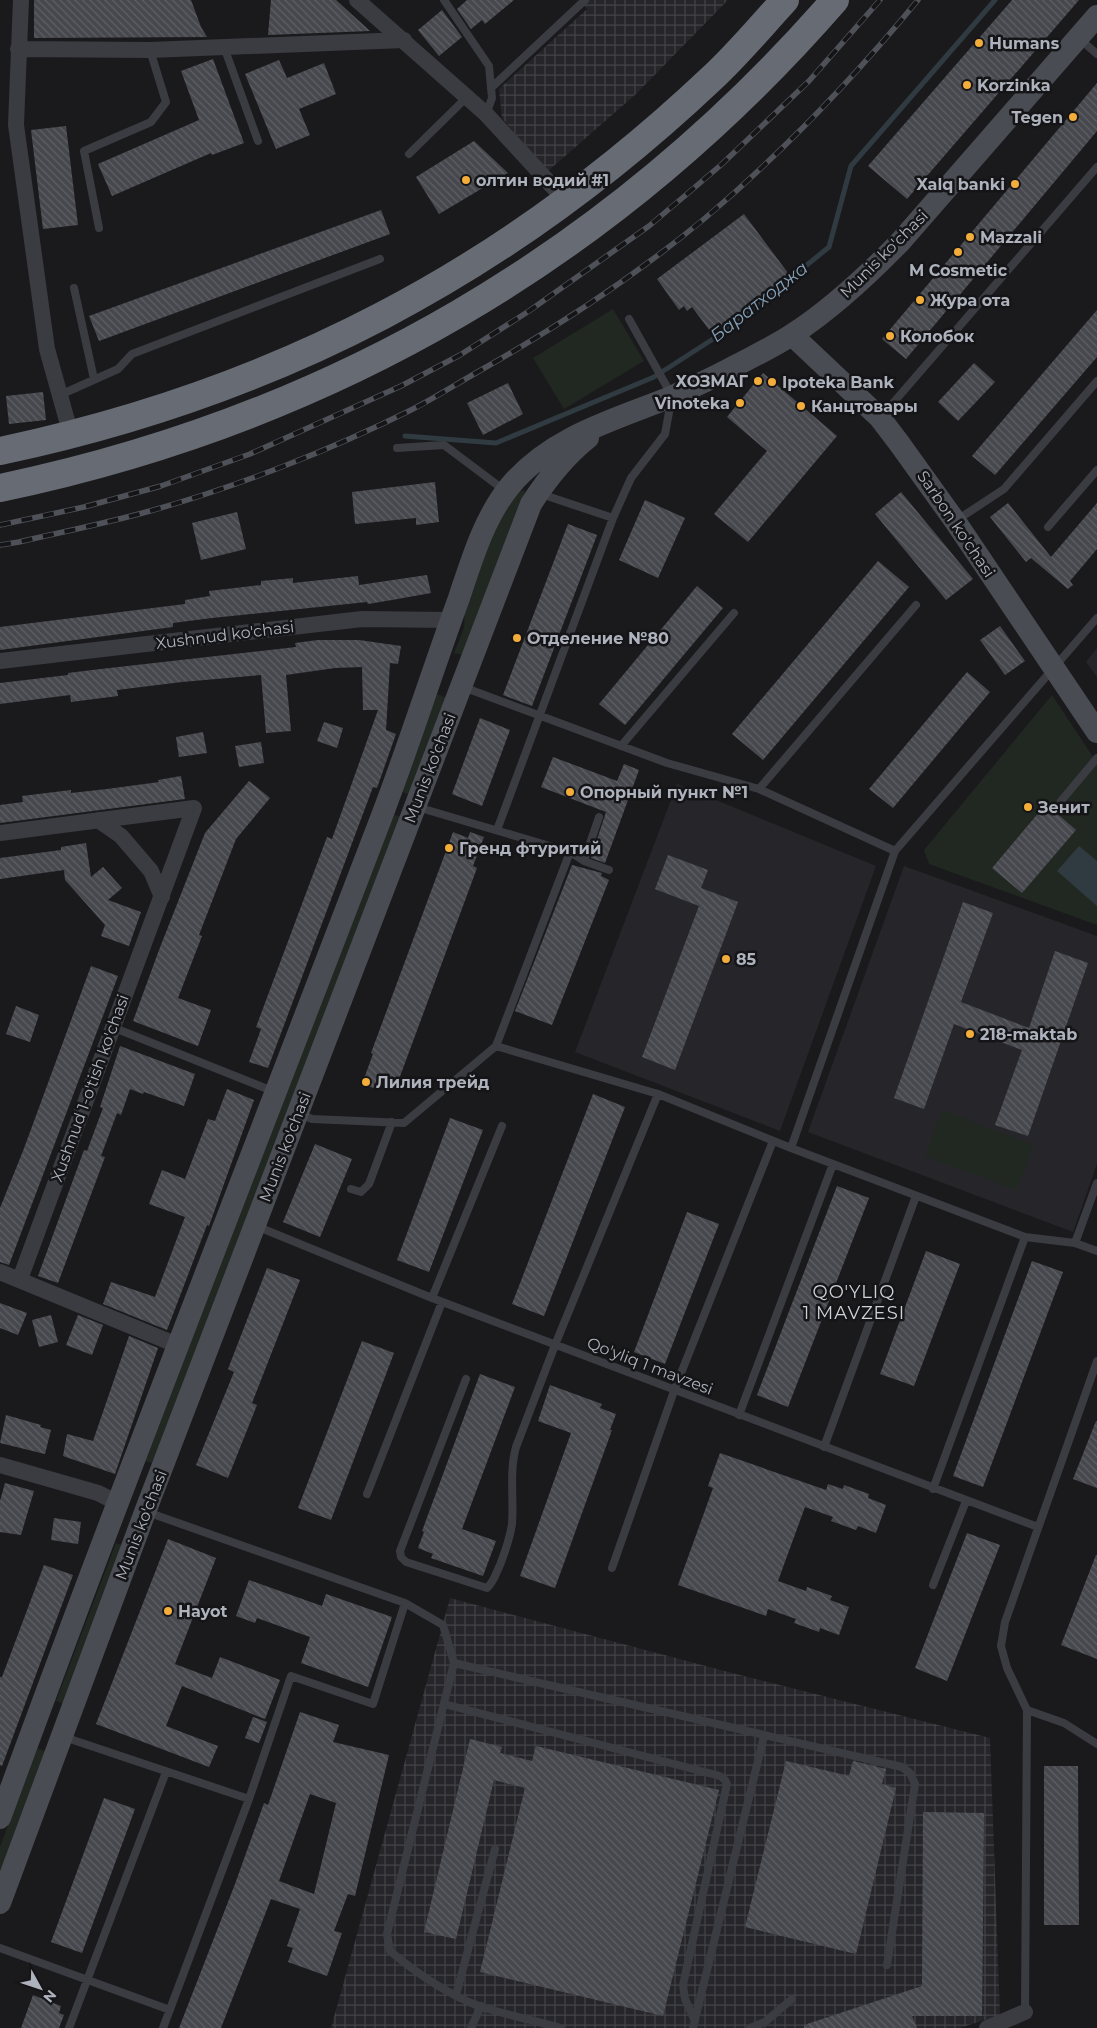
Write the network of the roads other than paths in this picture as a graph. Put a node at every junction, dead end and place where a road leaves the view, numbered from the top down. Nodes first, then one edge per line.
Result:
1 (21, 0) edge
2 (357, 0) edge
3 (444, 0) edge
4 (585, 0) edge
5 (785, 0) edge
6 (835, 0) edge
7 (1097, 16) edge
8 (1078, 38) junction
9 (404, 40) junction
10 (224, 47) junction
11 (18, 49) junction
12 (150, 50) junction
13 (1097, 54) edge
14 (491, 88) junction
15 (467, 97) junction
16 (486, 114) junction
17 (258, 141) dead end
18 (408, 154) dead end
19 (1097, 167) edge
20 (566, 201) junction
21 (100, 228) dead end
22 (380, 259) dead end
23 (74, 288) dead end
24 (629, 319) dead end
25 (792, 335) junction
26 (94, 379) junction
27 (1097, 380) edge
28 (60, 394) junction
29 (672, 396) junction
30 (614, 418) junction
31 (880, 418) junction
32 (71, 435) junction
33 (397, 448) dead end
34 (0, 451) edge
35 (1097, 470) edge
36 (0, 488) edge
37 (506, 491) junction
38 (538, 493) junction
39 (613, 518) junction
40 (955, 522) junction
41 (1048, 527) dead end
42 (916, 604) dead end
43 (734, 613) dead end
44 (1097, 618) edge
45 (450, 620) junction
46 (0, 661) edge
47 (435, 664) junction
48 (1053, 667) junction
49 (463, 681) junction
50 (539, 716) junction
51 (1097, 732) edge
52 (621, 746) junction
53 (1097, 758) edge
54 (759, 789) junction
55 (388, 798) junction
56 (1061, 801) dead end
57 (416, 807) junction
58 (599, 817) dead end
59 (98, 820) junction
60 (497, 830) junction
61 (0, 833) edge
62 (895, 851) junction
63 (570, 852) junction
64 (584, 861) junction
65 (609, 870) dead end
66 (162, 897) junction
67 (112, 1027) junction
68 (496, 1046) junction
69 (276, 1092) junction
70 (658, 1094) junction
71 (298, 1113) junction
72 (392, 1122) junction
73 (502, 1126) dead end
74 (773, 1141) junction
75 (791, 1148) junction
76 (833, 1164) junction
77 (1097, 1183) edge
78 (352, 1189) dead end
79 (916, 1196) junction
80 (254, 1225) junction
81 (1026, 1237) junction
82 (1075, 1243) junction
83 (1097, 1251) edge
84 (0, 1272) edge
85 (20, 1279) junction
86 (432, 1298) junction
87 (442, 1302) junction
88 (177, 1345) junction
89 (555, 1345) junction
90 (1097, 1361) edge
91 (466, 1379) dead end
92 (674, 1390) junction
93 (739, 1415) junction
94 (824, 1447) junction
95 (0, 1465) edge
96 (933, 1489) junction
97 (367, 1494) dead end
98 (966, 1501) junction
99 (118, 1503) junction
100 (145, 1512) junction
101 (1038, 1527) junction
102 (612, 1568) dead end
103 (933, 1585) dead end
104 (405, 1603) junction
105 (454, 1663) junction
106 (444, 1704) junction
107 (1027, 1710) junction
108 (39, 1711) junction
109 (65, 1729) junction
110 (764, 1736) junction
111 (1097, 1744) edge
112 (166, 1772) junction
113 (249, 1799) junction
114 (0, 1818) edge
115 (495, 1849) dead end
116 (0, 1903) edge
117 (0, 1948) edge
118 (887, 1965) dead end
119 (88, 1980) junction
120 (456, 1995) junction
121 (792, 1999) dead end
122 (481, 2006) junction
123 (170, 2010) junction
124 (1025, 2012) joint
125 (694, 2024) edge
126 (69, 2028) edge
127 (163, 2028) edge
128 (471, 2028) edge
129 (561, 2028) edge
130 (750, 2028) edge
131 (987, 2028) edge

1 - 11 street
2 - 9 street
3 - 14 lane
4 - 14 lane
5 - 20 highway
6 - 36 highway
7 - 8 street, Munis ko'chasi
8 - 13 lane
8 - 25 street, Munis ko'chasi
9 - 10 street
9 - 15 street
10 - 12 street
10 - 17 lane
11 - 12 street
11 - 28 street
12 - 21 lane
14 - 16 lane
15 - 16 street
15 - 18 lane
16 - 20 street
19 - 31 lane
20 - 32 highway
22 - 26 lane
23 - 26 lane
24 - 29 lane
25 - 29 street, Munis ko'chasi
25 - 31 street, Sarbon ko'chasi
26 - 28 lane
27 - 40 lane
28 - 32 street
29 - 30 street, Munis ko'chasi
29 - 39 lane
30 - 37 street, Munis ko'chasi
30 - 38 street, Munis ko'chasi
31 - 40 street, Sarbon ko'chasi
32 - 34 highway
33 - 37 lane
35 - 41 lane
37 - 45 street, Munis ko'chasi
38 - 39 lane
38 - 49 street, Munis ko'chasi
39 - 50 lane
40 - 48 street, Sarbon ko'chasi
42 - 54 lane
43 - 52 lane
44 - 48 lane
45 - 46 street, Xushnud ko'chasi
45 - 47 street, Munis ko'chasi
47 - 49 street
47 - 55 street, Munis ko'chasi
48 - 51 street, Sarbon ko'chasi
48 - 62 lane
49 - 50 lane
49 - 57 street, Munis ko'chasi
50 - 52 lane
50 - 60 lane
52 - 54 lane
53 - 56 lane
54 - 62 lane
55 - 57 street
55 - 69 street, Munis ko'chasi
57 - 60 lane
57 - 71 street, Munis ko'chasi
58 - 64 lane
59 - 61 street, Xushnud 1-o'tish ko'chasi
59 - 66 street
59 - 66 street, Xushnud 1-o'tish ko'chasi
60 - 63 lane
62 - 75 lane
63 - 64 lane
63 - 68 lane
64 - 65 lane
66 - 67 street, Xushnud 1-o'tish ko'chasi
67 - 69 lane
67 - 85 street, Xushnud 1-o'tish ko'chasi
68 - 70 lane
68 - 72 lane
69 - 88 street, Munis ko'chasi
70 - 74 lane
70 - 89 lane
71 - 72 lane
71 - 80 street, Munis ko'chasi
72 - 78 lane
73 - 86 lane
74 - 75 lane
74 - 92 lane
75 - 76 lane
76 - 79 lane
76 - 93 lane
77 - 82 lane
79 - 81 lane
79 - 94 lane
80 - 86 lane, Qo'yliq 1 mavzesi
80 - 100 street, Munis ko'chasi
81 - 82 lane
81 - 96 lane
82 - 83 lane
84 - 85 street
85 - 88 street
86 - 87 lane, Qo'yliq 1 mavzesi
87 - 89 lane, Qo'yliq 1 mavzesi
87 - 97 lane
88 - 99 street, Munis ko'chasi
89 - 91 lane
89 - 92 lane, Qo'yliq 1 mavzesi
90 - 101 lane
92 - 93 lane, Qo'yliq 1 mavzesi
92 - 102 lane
93 - 94 lane, Qo'yliq 1 mavzesi
94 - 96 lane, Qo'yliq 1 mavzesi
95 - 99 street
96 - 98 lane, Qo'yliq 1 mavzesi
98 - 101 lane, Qo'yliq 1 mavzesi
98 - 103 lane
99 - 100 street
99 - 108 street, Munis ko'chasi
100 - 104 lane
100 - 109 street, Munis ko'chasi
101 - 107 lane
104 - 105 lane
104 - 113 lane
105 - 106 lane
105 - 110 lane
106 - 120 lane
106 - 125 lane
107 - 111 lane
107 - 124 lane
108 - 109 street
108 - 114 street, Munis ko'chasi
109 - 112 lane
109 - 116 street, Munis ko'chasi
110 - 118 lane
110 - 125 lane
112 - 113 lane
112 - 119 lane
113 - 123 lane
115 - 120 lane
117 - 119 lane
119 - 123 lane
119 - 126 lane
120 - 122 lane
121 - 130 lane
122 - 128 lane
122 - 129 lane
123 - 127 lane
124 - 131 street

